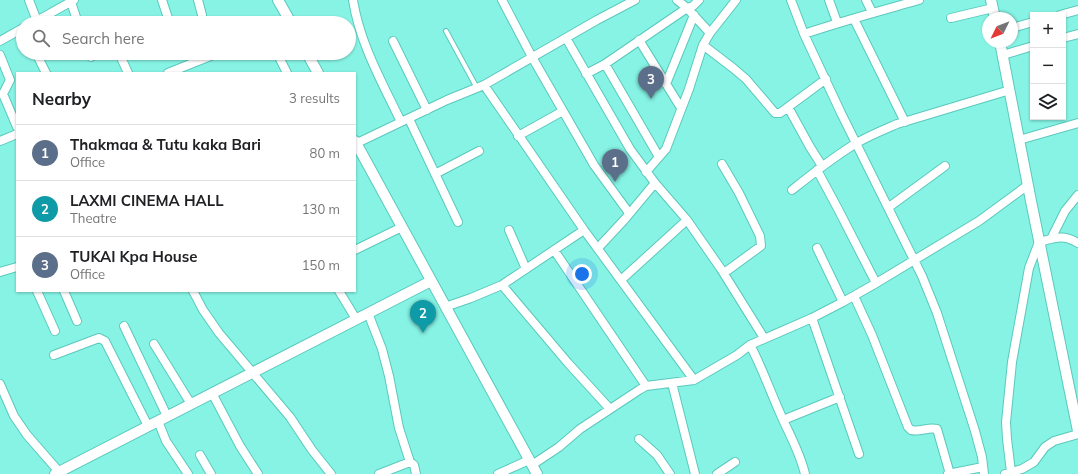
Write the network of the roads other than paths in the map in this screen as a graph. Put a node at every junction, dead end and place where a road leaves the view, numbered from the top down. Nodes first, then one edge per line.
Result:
1 (29, 0) edge
2 (162, 0) edge
3 (198, 0) edge
4 (278, 0) edge
5 (354, 0) edge
6 (502, 0) edge
7 (635, 0) edge
8 (677, 0) edge
9 (700, 0) edge
10 (736, 0) edge
11 (791, 0) edge
12 (829, 0) edge
13 (866, 0) edge
14 (919, 0) edge
15 (72, 1) edge
16 (688, 8) junction
17 (993, 9) edge
18 (1078, 10) edge
19 (872, 12) junction
20 (1066, 13) edge
21 (202, 15) dead end
22 (694, 15) junction
23 (33, 16) edge
24 (46, 16) edge
25 (76, 16) edge
26 (167, 16) edge
27 (287, 16) edge
28 (951, 18) dead end
29 (854, 19) junction
30 (836, 22) junction
31 (1030, 23) edge
32 (1018, 26) edge
33 (446, 31) dead end
34 (16, 33) edge
35 (710, 33) junction
36 (804, 34) junction
37 (1078, 34) edge
38 (1066, 37) edge
39 (566, 38) junction
40 (639, 40) junction
41 (0, 41) edge
42 (393, 41) dead end
43 (703, 45) junction
44 (1030, 47) edge
45 (1001, 48) edge
46 (0, 55) edge
47 (1003, 55) junction
48 (532, 57) junction
49 (40, 60) edge
50 (122, 60) edge
51 (280, 60) edge
52 (311, 60) edge
53 (197, 61) edge
54 (605, 64) junction
55 (46, 72) edge
56 (128, 72) edge
57 (170, 72) edge
58 (286, 72) edge
59 (317, 72) edge
60 (586, 74) junction
61 (826, 79) junction
62 (666, 84) junction
63 (481, 87) junction
64 (1010, 90) junction
65 (788, 107) junction
66 (681, 108) junction
67 (427, 110) junction
68 (563, 111) junction
69 (405, 120) junction
70 (905, 122) junction
71 (1078, 123) edge
72 (16, 125) edge
73 (16, 134) edge
74 (518, 136) junction
75 (1019, 140) junction
76 (0, 141) edge
77 (356, 143) edge
78 (856, 143) junction
79 (356, 145) edge
80 (478, 151) dead end
81 (659, 157) junction
82 (722, 164) dead end
83 (946, 166) dead end
84 (820, 168) junction
85 (646, 172) junction
86 (435, 174) junction
87 (655, 183) junction
88 (1028, 185) junction
89 (792, 190) dead end
90 (1078, 195) edge
91 (888, 207) junction
92 (629, 214) junction
93 (687, 220) junction
94 (458, 222) dead end
95 (402, 227) junction
96 (509, 230) dead end
97 (584, 230) junction
98 (1051, 239) junction
99 (1039, 242) junction
100 (1078, 244) edge
101 (598, 248) junction
102 (817, 248) dead end
103 (356, 250) edge
104 (554, 250) junction
105 (914, 260) junction
106 (16, 267) edge
107 (526, 269) junction
108 (0, 272) edge
109 (724, 273) junction
110 (621, 280) junction
111 (431, 281) junction
112 (876, 283) junction
113 (502, 285) junction
114 (37, 292) edge
115 (64, 292) edge
116 (194, 292) edge
117 (340, 292) edge
118 (854, 296) junction
119 (843, 302) junction
120 (445, 307) junction
121 (368, 313) junction
122 (812, 318) junction
123 (356, 319) junction
124 (77, 321) dead end
125 (124, 326) dead end
126 (55, 331) dead end
127 (764, 338) junction
128 (154, 344) dead end
129 (750, 345) junction
130 (54, 355) dead end
131 (252, 372) junction
132 (694, 380) junction
133 (672, 383) junction
134 (0, 384) edge
135 (646, 386) junction
136 (212, 393) junction
137 (840, 397) junction
138 (190, 404) junction
139 (610, 409) junction
140 (167, 416) junction
141 (783, 420) junction
142 (153, 424) junction
143 (1078, 432) edge
144 (640, 439) dead end
145 (860, 454) dead end
146 (200, 455) dead end
147 (410, 462) junction
148 (531, 462) junction
149 (735, 462) dead end
150 (983, 470) edge
151 (58, 473) edge
152 (1008, 473) edge
153 (188, 474) edge
154 (211, 474) edge
155 (258, 474) edge
156 (331, 474) edge
157 (379, 474) edge
158 (416, 474) edge
159 (498, 474) edge
160 (537, 474) edge
161 (670, 474) edge
162 (695, 474) edge
163 (717, 474) edge
164 (805, 474) edge
165 (949, 474) edge

1 - 23 street
2 - 26 street
3 - 21 street
4 - 27 street
5 - 69 street
6 - 48 street
7 - 39 street
8 - 16 street
9 - 16 street
10 - 35 street
11 - 36 street
12 - 30 street
13 - 19 street
14 - 19 street
15 - 24 street
15 - 25 street
16 - 22 street
16 - 40 street
17 - 28 street
18 - 20 street
19 - 29 street
22 - 35 street
22 - 62 street
29 - 30 street
29 - 70 street
30 - 36 street
31 - 32 street
33 - 63 lane
34 - 41 street
35 - 43 street
36 - 61 street
37 - 38 street
39 - 48 street
39 - 60 street
40 - 54 street
40 - 62 street
42 - 67 street
43 - 65 street
43 - 66 street
44 - 47 street
45 - 47 street
46 - 72 street
47 - 64 street
48 - 63 street
48 - 68 street
49 - 55 street
50 - 56 street
51 - 58 street
52 - 59 street
53 - 57 street
54 - 60 street
54 - 81 street
60 - 85 street
61 - 65 street
61 - 78 street
62 - 66 street
63 - 67 street
63 - 74 street
64 - 70 street
64 - 75 street
65 - 84 street
66 - 81 street
67 - 69 street
68 - 74 street
68 - 92 street
69 - 77 street
69 - 86 street
70 - 78 street
71 - 75 street
73 - 76 street
74 - 97 street
75 - 88 street
78 - 84 street
78 - 91 street
79 - 95 street
80 - 86 street
81 - 85 street
82 - 109 street
83 - 91 street
84 - 89 street
84 - 112 street
85 - 87 street
86 - 94 street
87 - 92 street
87 - 93 street
88 - 99 street
88 - 105 street
90 - 98 street
91 - 105 street
92 - 101 street
93 - 109 street
93 - 110 street
95 - 103 street
95 - 111 street
96 - 107 street
97 - 101 street
97 - 104 street
98 - 99 street
98 - 100 street
99 - 143 street
99 - 152 street
101 - 110 street
102 - 119 street
104 - 107 street
104 - 135 street
105 - 112 street
105 - 150 street
106 - 108 street
107 - 113 street
109 - 127 street
110 - 132 street
111 - 120 street
111 - 121 street
112 - 118 street
113 - 120 street
113 - 139 street
114 - 126 street
115 - 124 street
116 - 131 street
117 - 123 street
118 - 119 street
118 - 165 street
119 - 122 street
120 - 148 street
121 - 123 street
121 - 147 street
122 - 127 street
122 - 137 street
123 - 131 street
125 - 140 street
127 - 129 street
128 - 138 street
129 - 132 street
129 - 141 street
130 - 142 street
131 - 136 street
131 - 156 street
132 - 133 street
133 - 135 street
133 - 162 street
134 - 151 street
135 - 139 street
136 - 138 street
136 - 155 street
137 - 141 street
137 - 145 street
138 - 140 street
139 - 148 street
140 - 142 street
141 - 164 street
142 - 151 street
142 - 153 street
143 - 152 street
144 - 161 street
146 - 154 street
147 - 157 street
147 - 158 street
148 - 159 street
148 - 160 street
149 - 163 street
150 - 165 street

